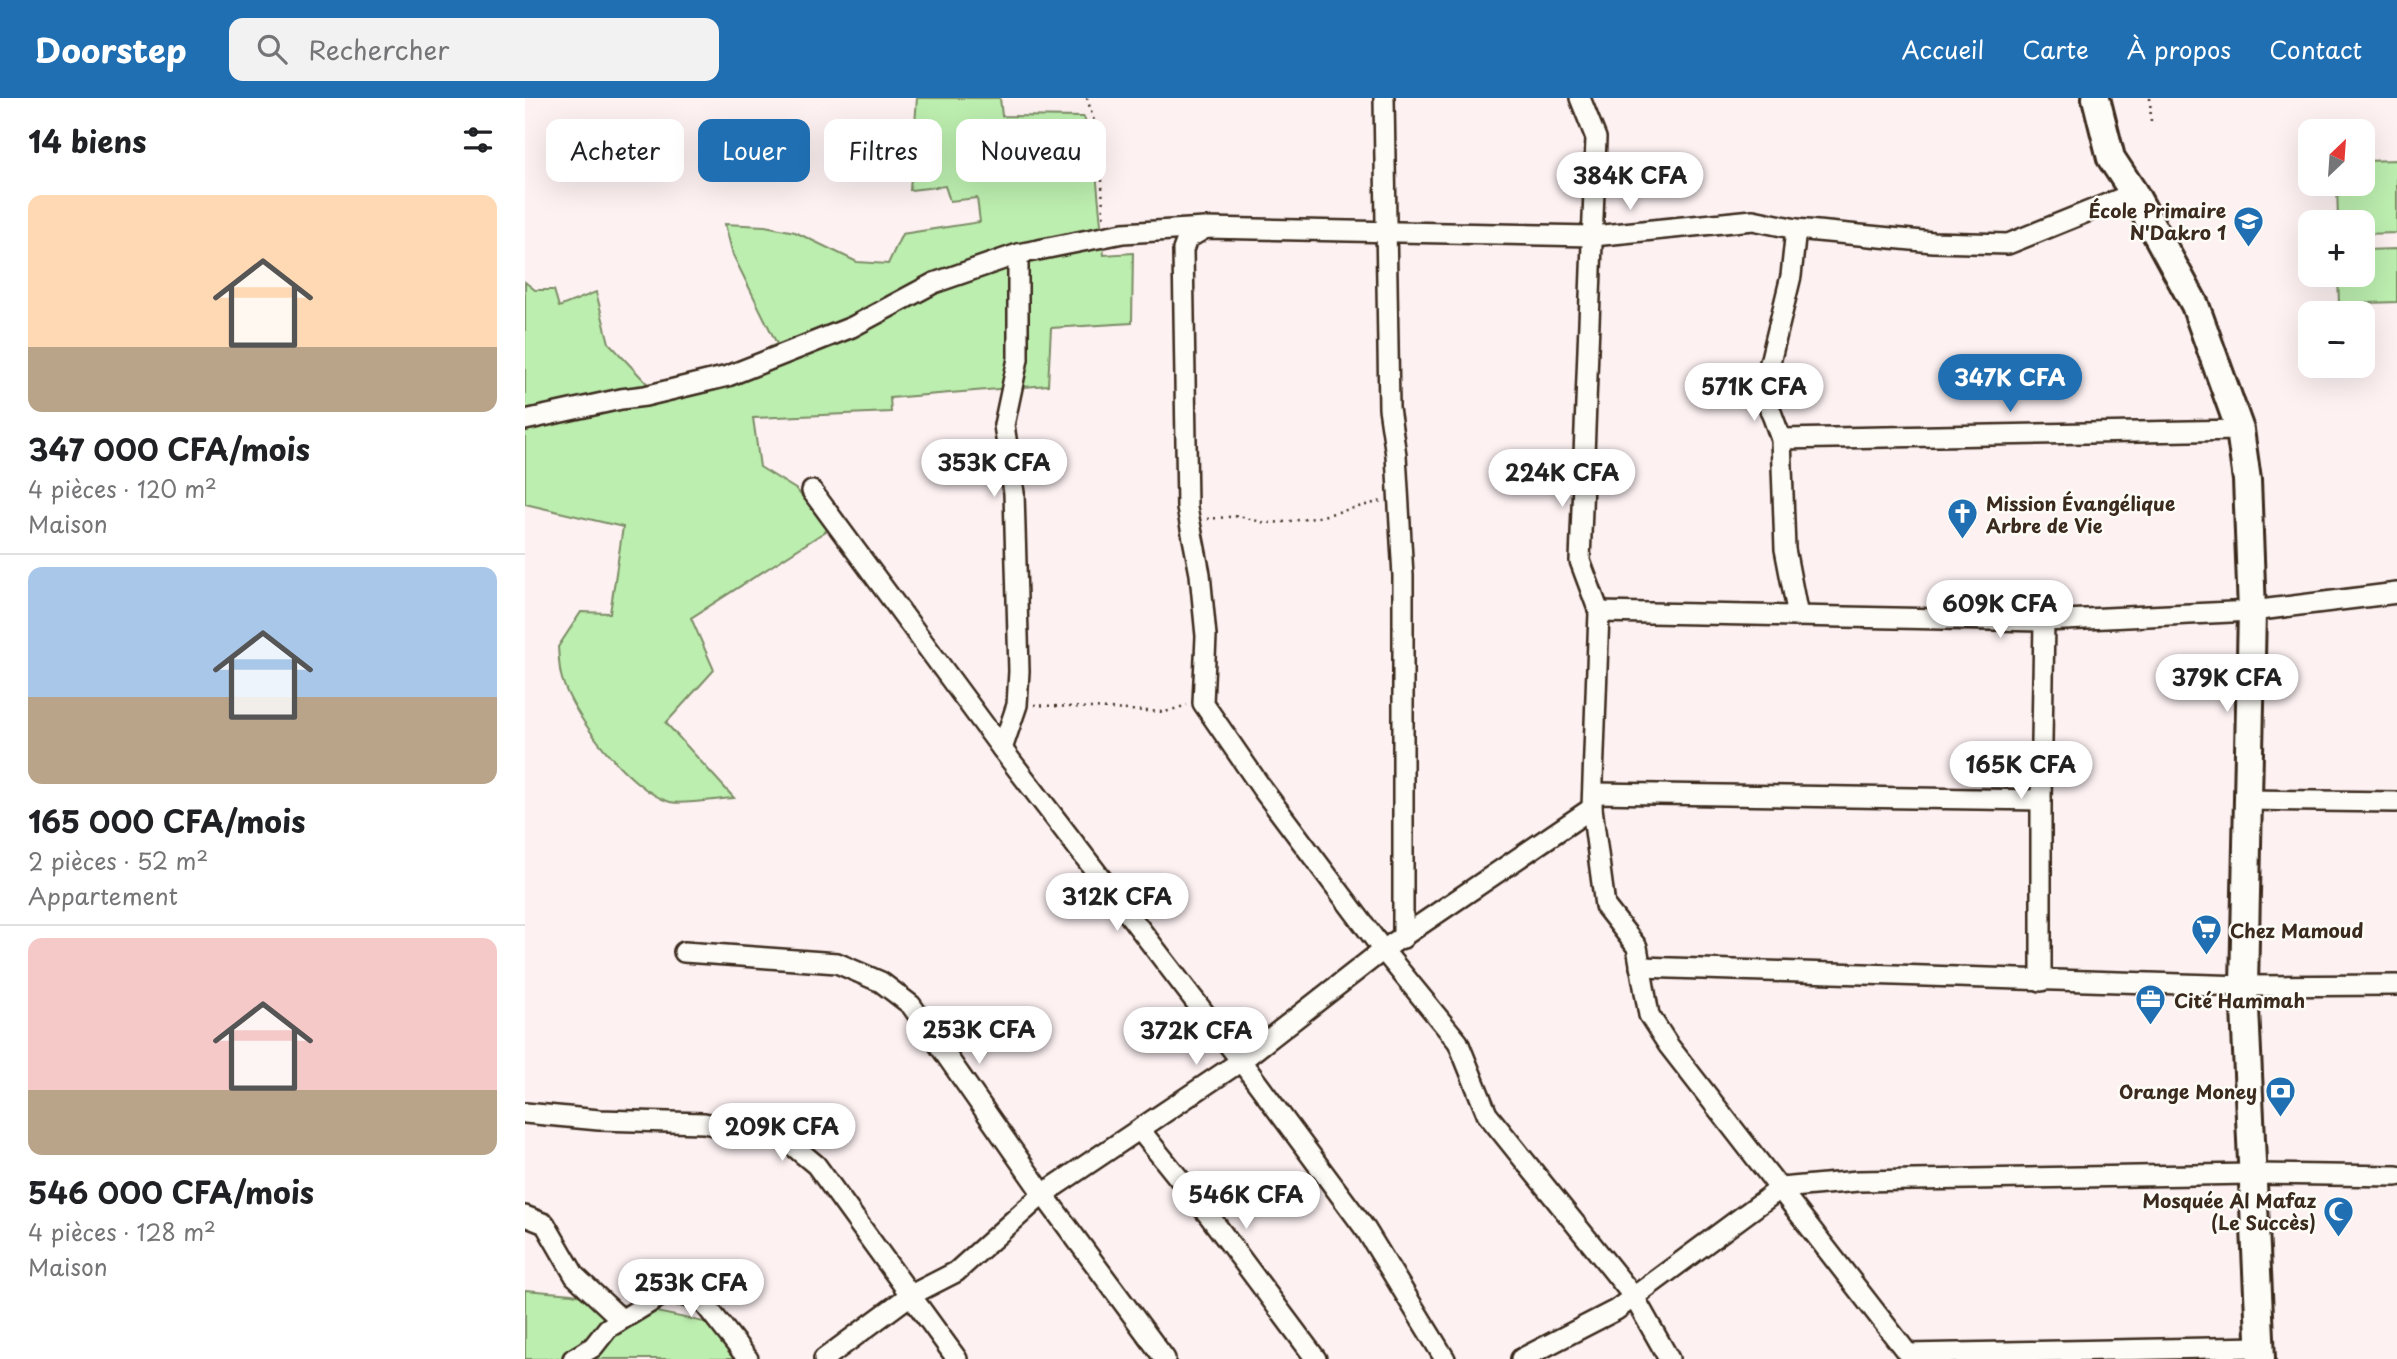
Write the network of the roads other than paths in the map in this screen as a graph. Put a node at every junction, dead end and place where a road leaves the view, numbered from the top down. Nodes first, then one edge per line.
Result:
1 (1384, 98) edge
2 (1580, 98) edge
3 (2096, 98) edge
4 (2134, 193) junction
5 (1205, 228) junction
6 (1795, 229) junction
7 (1385, 232) junction
8 (1593, 236) junction
9 (1018, 254) junction
10 (525, 420) edge
11 (2240, 430) junction
12 (1781, 439) junction
13 (812, 491) dead end
14 (2397, 593) edge
15 (2252, 611) junction
16 (1599, 612) junction
17 (1798, 617) junction
18 (2044, 621) junction
19 (1002, 749) junction
20 (1593, 800) junction
21 (2041, 800) junction
22 (2249, 800) junction
23 (2397, 802) edge
24 (1403, 938) junction
25 (1383, 950) junction
26 (684, 952) dead end
27 (1640, 967) junction
28 (2041, 981) junction
29 (2397, 985) edge
30 (2244, 986) junction
31 (1241, 1061) junction
32 (525, 1113) edge
33 (1140, 1130) junction
34 (2251, 1174) junction
35 (2397, 1176) edge
36 (1781, 1188) junction
37 (1042, 1194) junction
38 (525, 1216) edge
39 (909, 1296) junction
40 (1634, 1297) junction
41 (621, 1319) junction
42 (2260, 1353) edge
43 (1910, 1357) edge
44 (573, 1359) edge
45 (748, 1359) edge
46 (824, 1359) edge
47 (957, 1359) edge
48 (1165, 1359) edge
49 (1316, 1359) edge
50 (1445, 1359) edge
51 (1521, 1359) edge
52 (1669, 1359) edge

1 - 7 street
2 - 8 street
3 - 4 street
4 - 6 street
4 - 11 street
5 - 7 street
5 - 9 street
5 - 25 street
6 - 8 street
6 - 12 street
7 - 8 street
7 - 24 street
8 - 16 street
9 - 10 street
9 - 19 street
11 - 12 street
11 - 15 street
12 - 17 street
13 - 19 street
14 - 15 street
15 - 18 street
15 - 22 street
16 - 17 street
16 - 20 street
17 - 18 street
18 - 21 street
19 - 31 street
20 - 21 street
20 - 24 street
20 - 27 street
21 - 28 street
22 - 23 street
22 - 30 street
24 - 25 street
25 - 31 street
25 - 40 street
26 - 37 street
27 - 28 street
27 - 36 street
28 - 30 street
29 - 30 street
30 - 34 street
31 - 33 street
31 - 50 street
32 - 39 street
33 - 37 street
33 - 49 street
34 - 35 street
34 - 36 street
34 - 42 street
36 - 40 street
36 - 43 street
37 - 39 street
37 - 48 street
38 - 41 street
39 - 46 street
39 - 47 street
40 - 51 street
40 - 52 street
41 - 44 street
41 - 45 street
42 - 43 street

